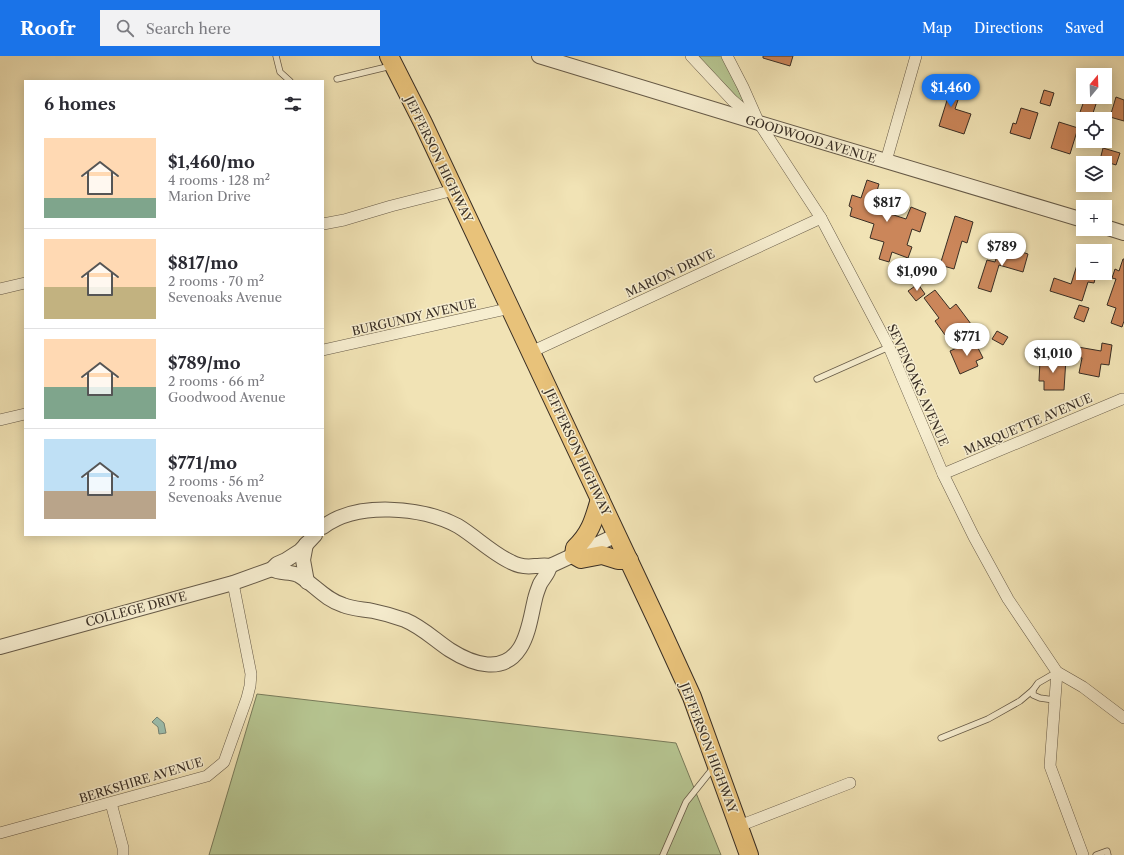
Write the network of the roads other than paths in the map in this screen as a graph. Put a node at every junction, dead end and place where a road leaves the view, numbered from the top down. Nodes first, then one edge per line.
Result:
1 (276, 56) edge
2 (539, 56) edge
3 (691, 56) edge
4 (728, 56) edge
5 (916, 56) edge
6 (396, 63) edge
7 (337, 79) dead end
8 (288, 80) edge
9 (759, 123) junction
10 (886, 162) junction
11 (454, 190) junction
12 (821, 218) junction
13 (1076, 218) edge
14 (324, 224) edge
15 (1112, 229) edge
16 (1124, 233) edge
17 (24, 283) edge
18 (0, 289) edge
19 (511, 308) junction
20 (889, 347) junction
21 (324, 350) edge
22 (531, 352) junction
23 (818, 379) dead end
24 (1123, 399) edge
25 (24, 414) edge
26 (0, 420) edge
27 (943, 474) junction
28 (600, 499) junction
29 (324, 526) edge
30 (617, 535) junction
31 (310, 540) edge
32 (574, 555) junction
33 (629, 560) junction
34 (550, 566) junction
35 (272, 569) junction
36 (308, 582) junction
37 (233, 583) junction
38 (0, 647) edge
39 (1057, 672) junction
40 (1033, 690) junction
41 (1054, 700) junction
42 (1124, 718) edge
43 (941, 738) dead end
44 (716, 763) junction
45 (850, 783) dead end
46 (111, 803) junction
47 (739, 826) junction
48 (0, 833) edge
49 (123, 855) edge
50 (662, 855) edge
51 (749, 855) edge
52 (1084, 855) edge
53 (1096, 855) edge
54 (1108, 855) edge

1 - 8 lane
2 - 9 street, GOODWOOD AVENUE
3 - 9 street, SEVENOAKS AVENUE
4 - 9 street
5 - 10 street
6 - 7 lane
6 - 11 main road, JEFFERSON HIGHWAY
9 - 10 street, GOODWOOD AVENUE
9 - 12 street, SEVENOAKS AVENUE
10 - 13 street, GOODWOOD AVENUE
11 - 14 street
11 - 19 main road, JEFFERSON HIGHWAY
12 - 20 street, SEVENOAKS AVENUE
12 - 22 street, MARION DRIVE
15 - 16 street
17 - 18 street
19 - 21 street, BURGUNDY AVENUE
19 - 22 main road, JEFFERSON HIGHWAY
20 - 23 lane
20 - 27 street, SEVENOAKS AVENUE
22 - 28 main road, JEFFERSON HIGHWAY
24 - 27 street, MARQUETTE AVENUE
25 - 26 street
27 - 39 street, SEVENOAKS AVENUE
28 - 30 main road, JEFFERSON HIGHWAY
28 - 32 main road
29 - 34 street
30 - 32 street
30 - 33 main road, JEFFERSON HIGHWAY
31 - 35 street, COLLEGE DRIVE
31 - 36 street
32 - 33 main road
32 - 34 street
33 - 44 main road, JEFFERSON HIGHWAY
34 - 36 street
35 - 36 street
35 - 37 street, COLLEGE DRIVE
37 - 38 street, COLLEGE DRIVE
37 - 46 street, BERKSHIRE AVENUE
39 - 40 lane
39 - 41 street
39 - 42 street, SEVENOAKS AVENUE
40 - 41 lane
40 - 43 lane
41 - 52 street
44 - 47 main road, JEFFERSON HIGHWAY
44 - 50 lane
45 - 47 street
46 - 48 street, BERKSHIRE AVENUE
46 - 49 street
47 - 51 main road, JEFFERSON HIGHWAY
53 - 54 lane

